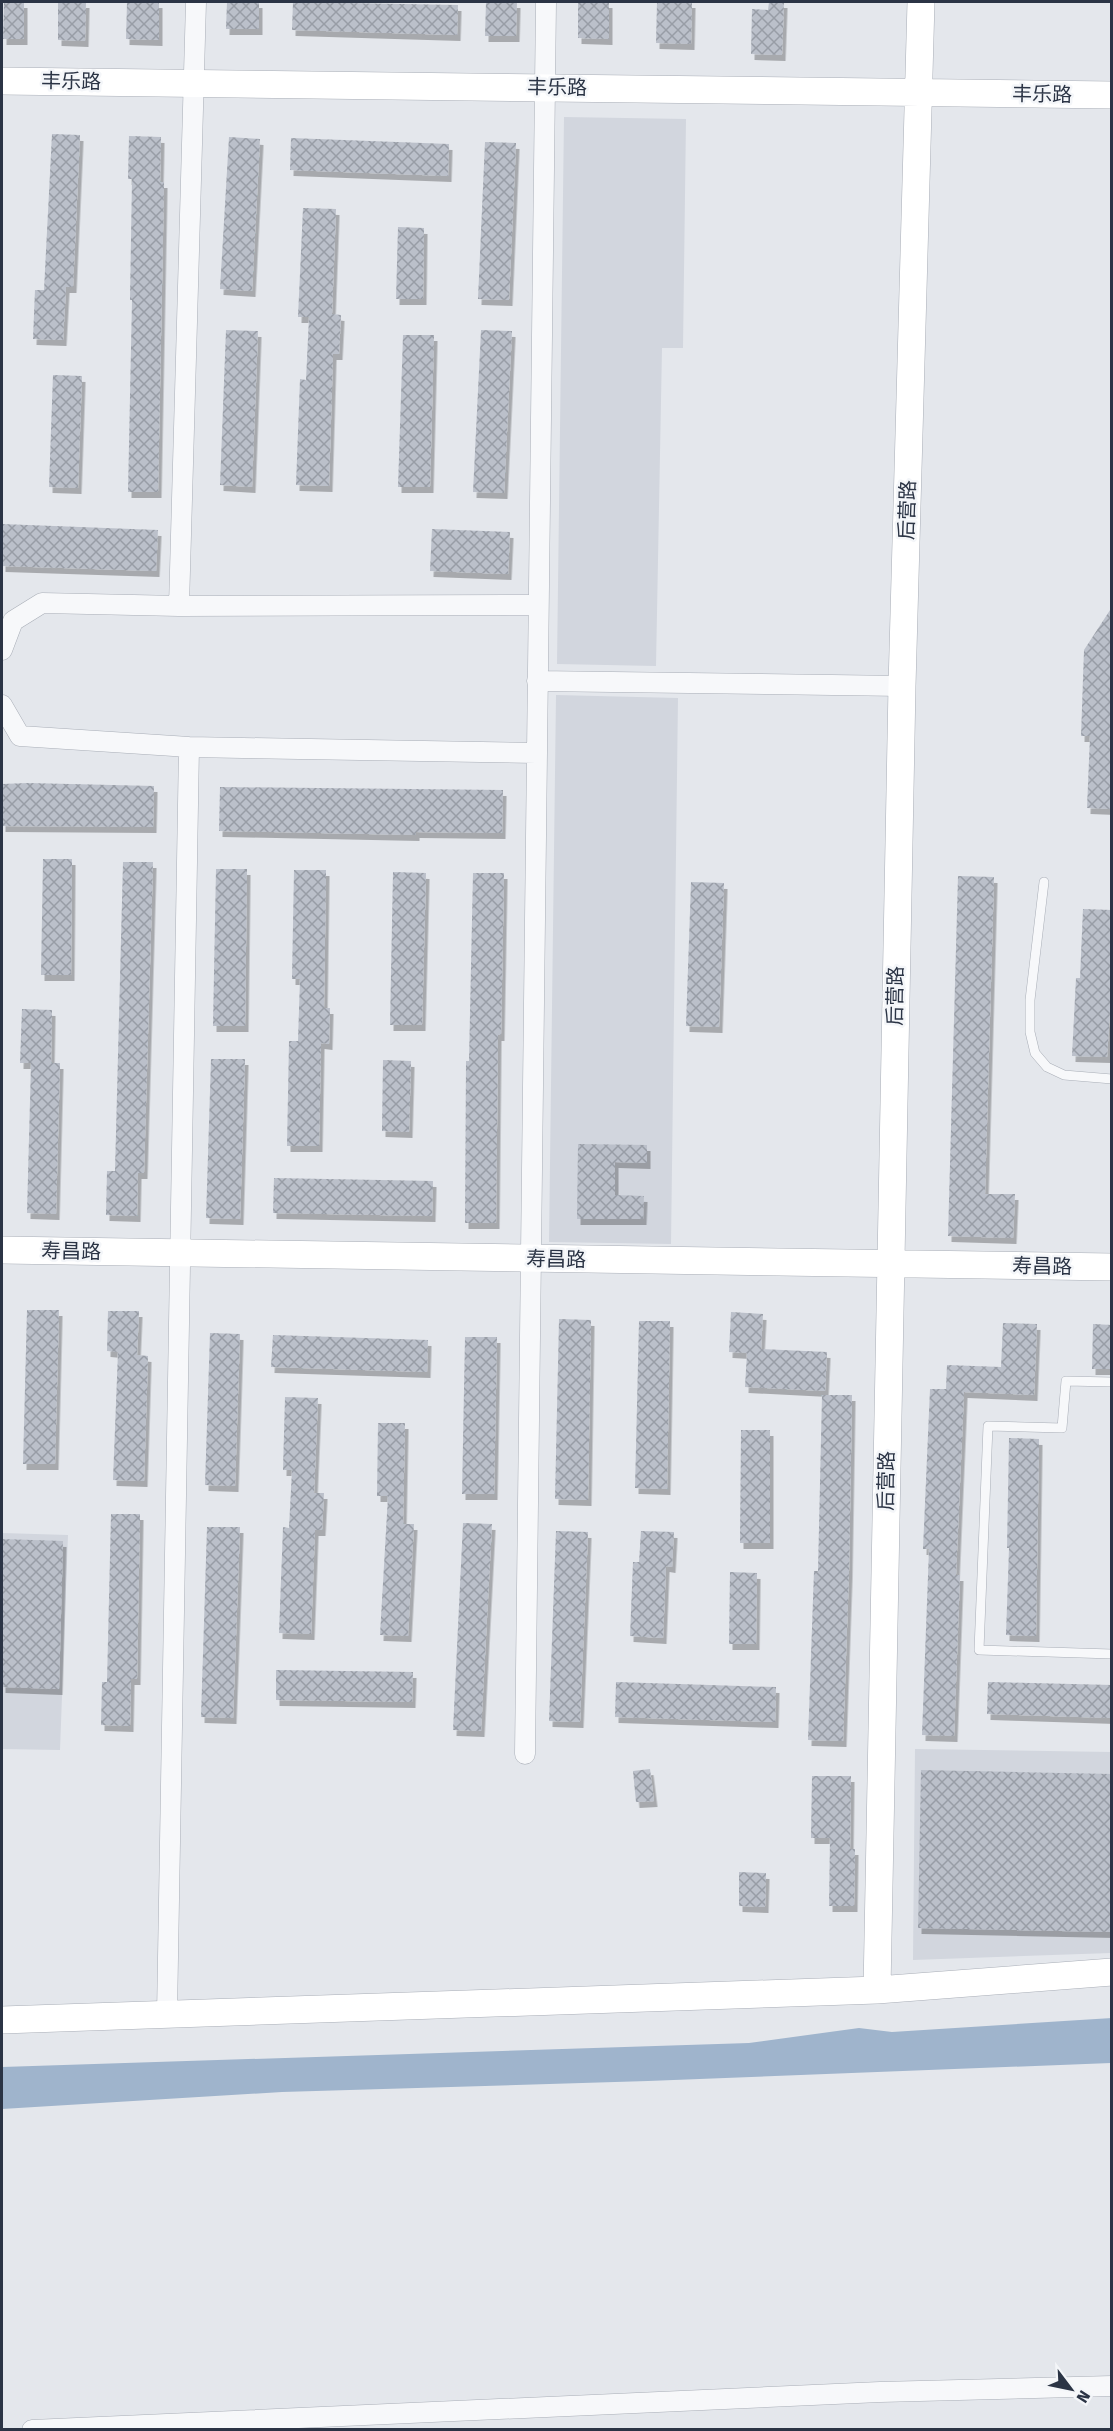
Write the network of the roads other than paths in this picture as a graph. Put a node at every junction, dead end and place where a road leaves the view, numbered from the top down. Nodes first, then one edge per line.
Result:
1 (196, 2) edge
2 (546, 2) edge
3 (921, 2) edge
4 (2, 81) edge
5 (194, 89) junction
6 (544, 93) junction
7 (2, 94) edge
8 (1112, 95) edge
9 (918, 99) junction
10 (1112, 108) edge
11 (538, 605) junction
12 (178, 606) junction
13 (2, 650) edge
14 (537, 681) junction
15 (902, 686) junction
16 (2, 705) edge
17 (189, 747) junction
18 (536, 753) junction
19 (1044, 882) dead end
20 (1112, 1079) edge
21 (2, 1250) edge
22 (179, 1260) junction
23 (2, 1263) edge
24 (531, 1264) junction
25 (1112, 1267) edge
26 (889, 1269) junction
27 (1112, 1279) edge
28 (1112, 1382) edge
29 (1112, 1654) edge
30 (525, 1754) dead end
31 (1112, 1972) edge
32 (877, 1990) junction
33 (167, 2015) junction
34 (2, 2020) edge
35 (1112, 2386) edge
36 (32, 2430) edge

1 - 5 street
2 - 6 street
3 - 9 street, 后营路
4 - 5 street, 丰乐路
5 - 6 street, 丰乐路
5 - 7 street, 丰乐路
5 - 12 street
6 - 9 street, 丰乐路
6 - 11 street
8 - 9 street, 丰乐路
9 - 10 street, 丰乐路
9 - 15 street, 后营路
11 - 12 street
11 - 14 street
12 - 13 street
14 - 15 street
14 - 18 street
15 - 26 street, 后营路
16 - 17 street
17 - 18 street
17 - 22 street
18 - 24 street
19 - 20 lane
21 - 22 street, 寿昌路
22 - 23 street, 寿昌路
22 - 24 street, 寿昌路
22 - 33 street
24 - 26 street, 寿昌路
24 - 30 street
25 - 26 street, 寿昌路
26 - 27 street, 寿昌路
26 - 32 street, 后营路
28 - 29 lane
31 - 32 street
32 - 33 street
33 - 34 street
35 - 36 street

